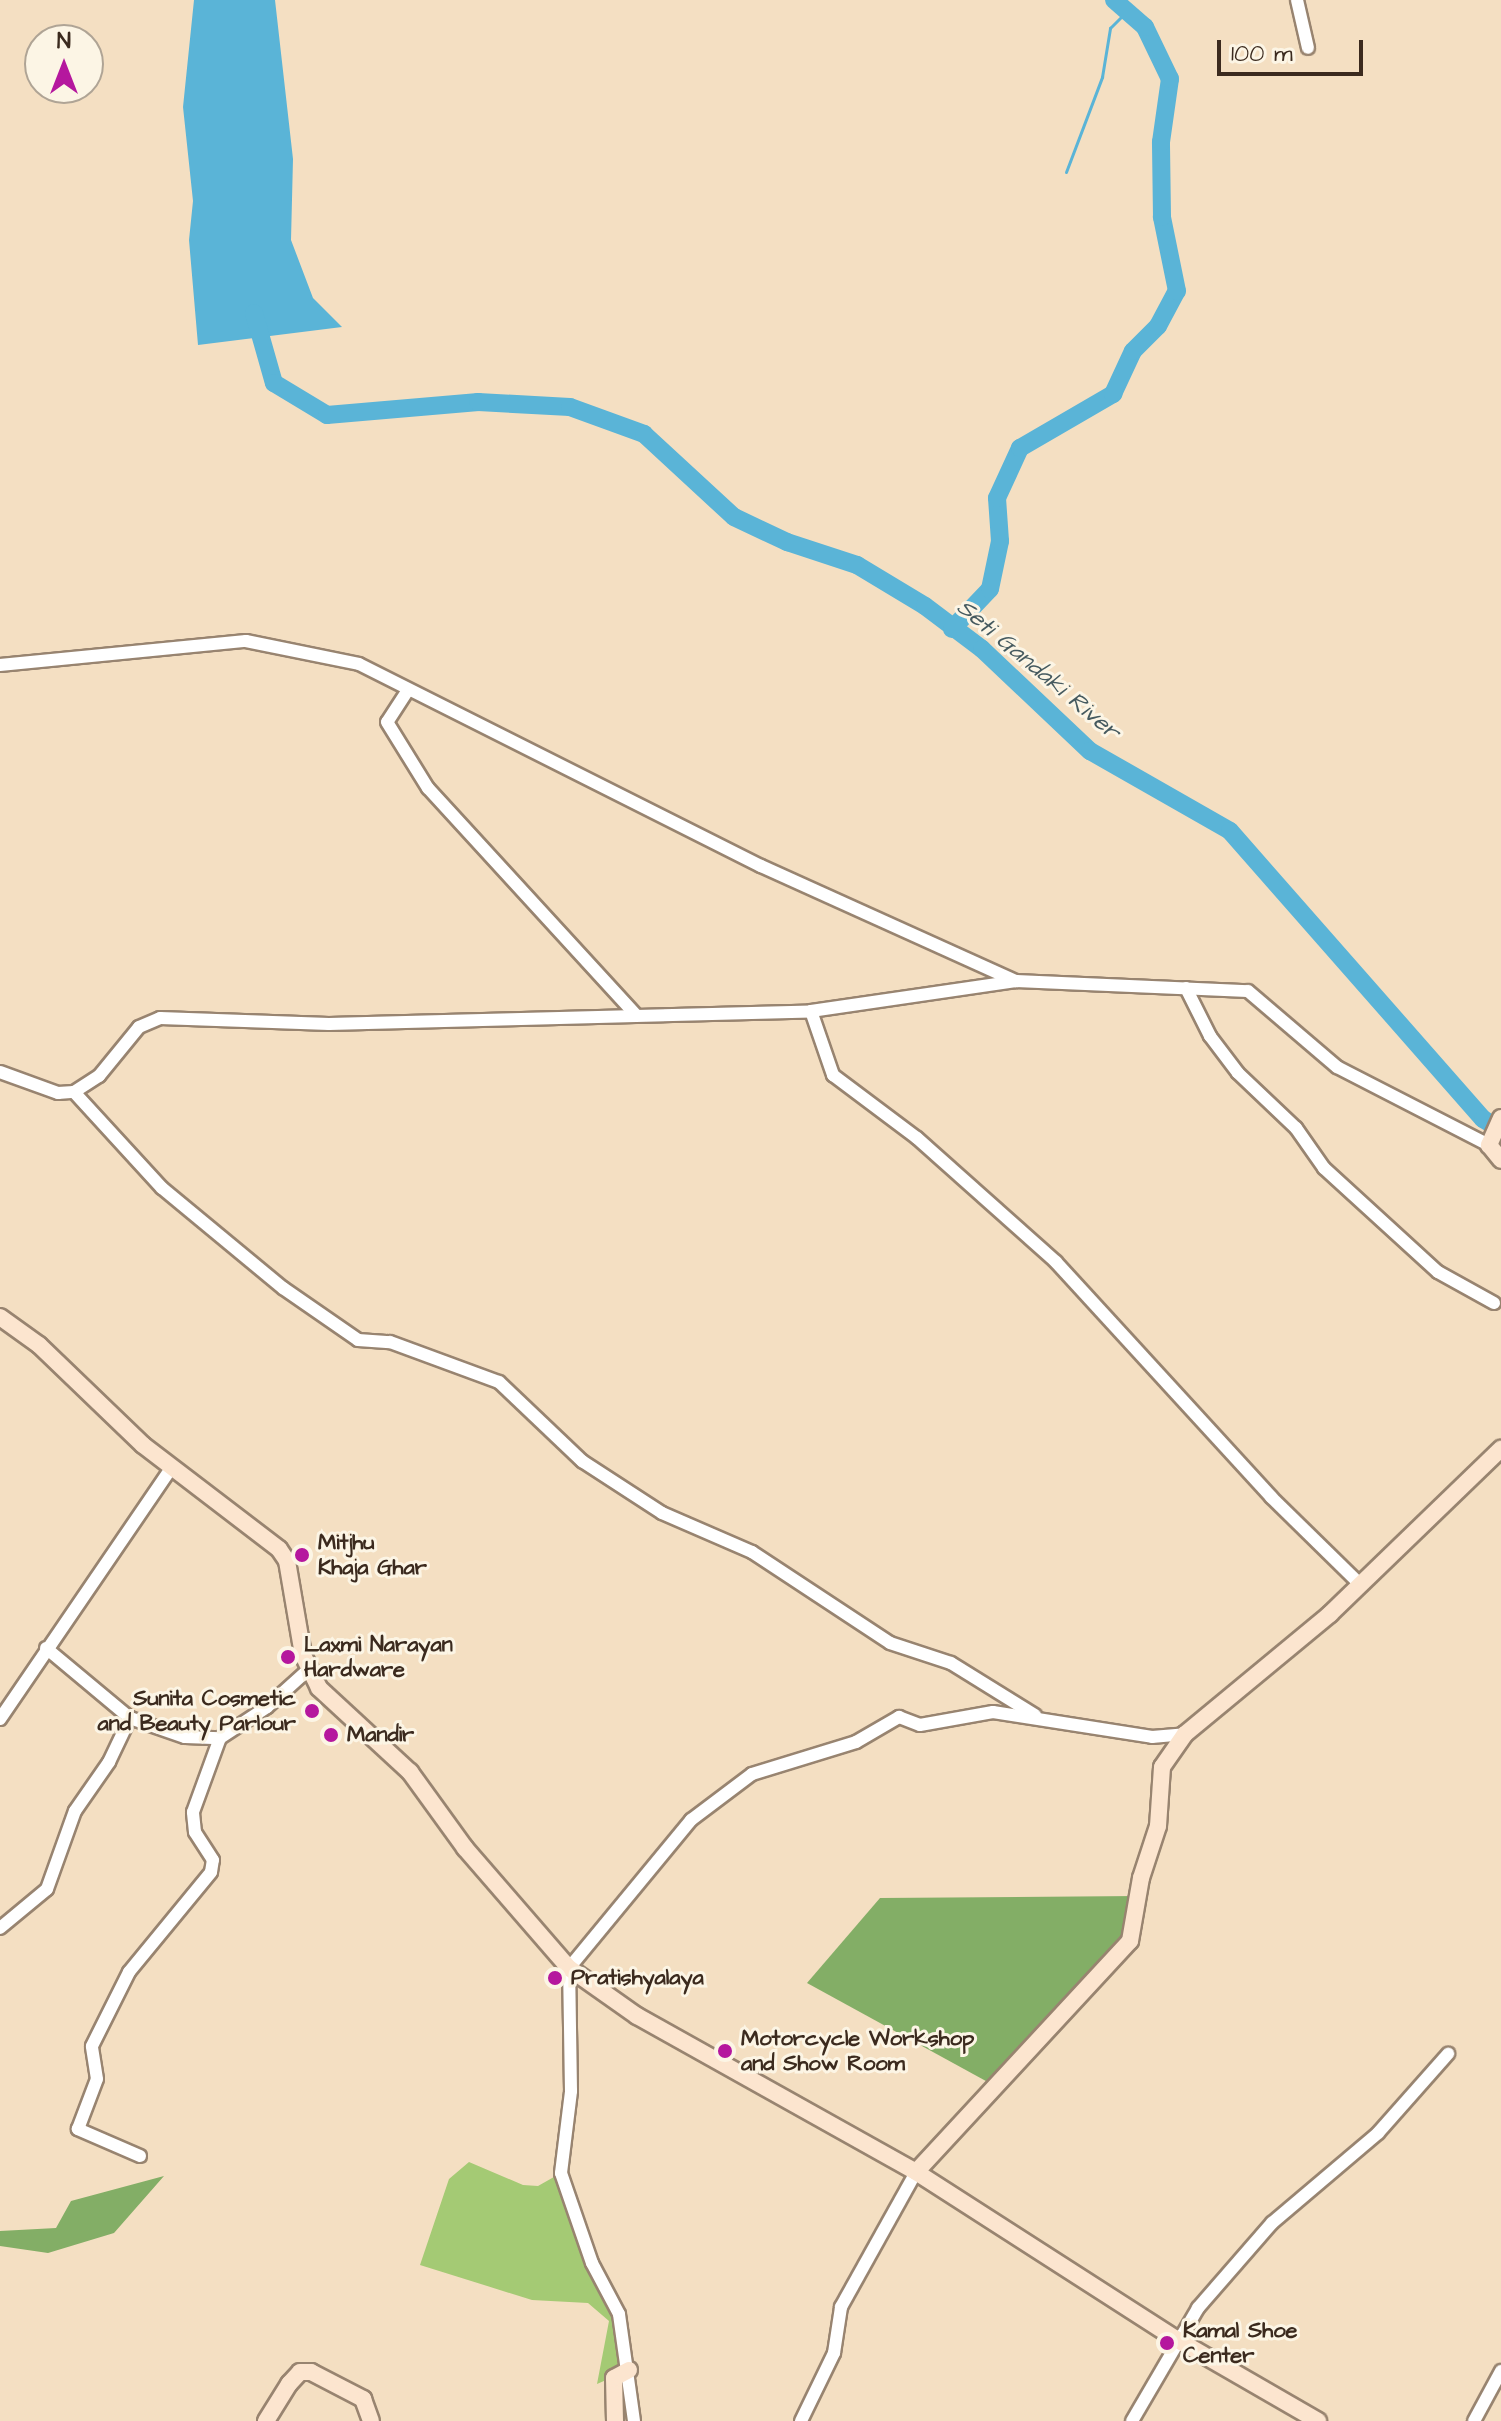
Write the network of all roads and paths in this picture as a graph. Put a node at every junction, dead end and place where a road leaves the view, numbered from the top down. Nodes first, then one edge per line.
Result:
1 (1297, 0) edge
2 (1308, 48) dead end
3 (0, 665) edge
4 (408, 690) junction
5 (1016, 981) junction
6 (1186, 988) junction
7 (811, 1011) junction
8 (635, 1014) junction
9 (21, 1065) dead end
10 (0, 1072) edge
11 (74, 1092) junction
12 (1501, 1118) edge
13 (1489, 1145) junction
14 (1501, 1160) edge
15 (1494, 1303) dead end
16 (0, 1317) edge
17 (1501, 1449) edge
18 (172, 1467) junction
19 (1361, 1585) junction
20 (46, 1648) junction
21 (308, 1670) junction
22 (1035, 1715) junction
23 (130, 1718) junction
24 (0, 1719) edge
25 (1185, 1734) junction
26 (220, 1738) junction
27 (0, 1928) edge
28 (569, 1968) junction
29 (1448, 2054) dead end
30 (140, 2156) dead end
31 (916, 2172) junction
32 (1176, 2339) junction
33 (629, 2370) junction
34 (1501, 2371) edge
35 (266, 2421) edge
36 (371, 2421) edge
37 (615, 2421) edge
38 (634, 2421) edge
39 (801, 2421) edge
40 (1132, 2421) edge
41 (1318, 2421) edge
42 (1474, 2421) edge

1 - 2 street
3 - 4 street
4 - 5 street
4 - 8 street
5 - 6 street
5 - 7 street
6 - 13 street
6 - 15 street
7 - 8 street
7 - 19 street
8 - 11 street
9 - 10 street
10 - 11 street
11 - 22 street
12 - 13 main road
13 - 14 main road
16 - 18 main road
17 - 19 main road
18 - 20 street
18 - 21 main road
19 - 25 main road
20 - 23 street
20 - 24 street
21 - 26 street
21 - 28 main road
22 - 25 street
22 - 28 street
23 - 26 street
23 - 27 street
25 - 31 main road
26 - 30 street
28 - 31 main road
28 - 33 street
29 - 32 street
31 - 32 main road
31 - 39 street
32 - 40 street
32 - 41 main road
33 - 37 main road
33 - 38 street
34 - 42 street
35 - 36 main road

